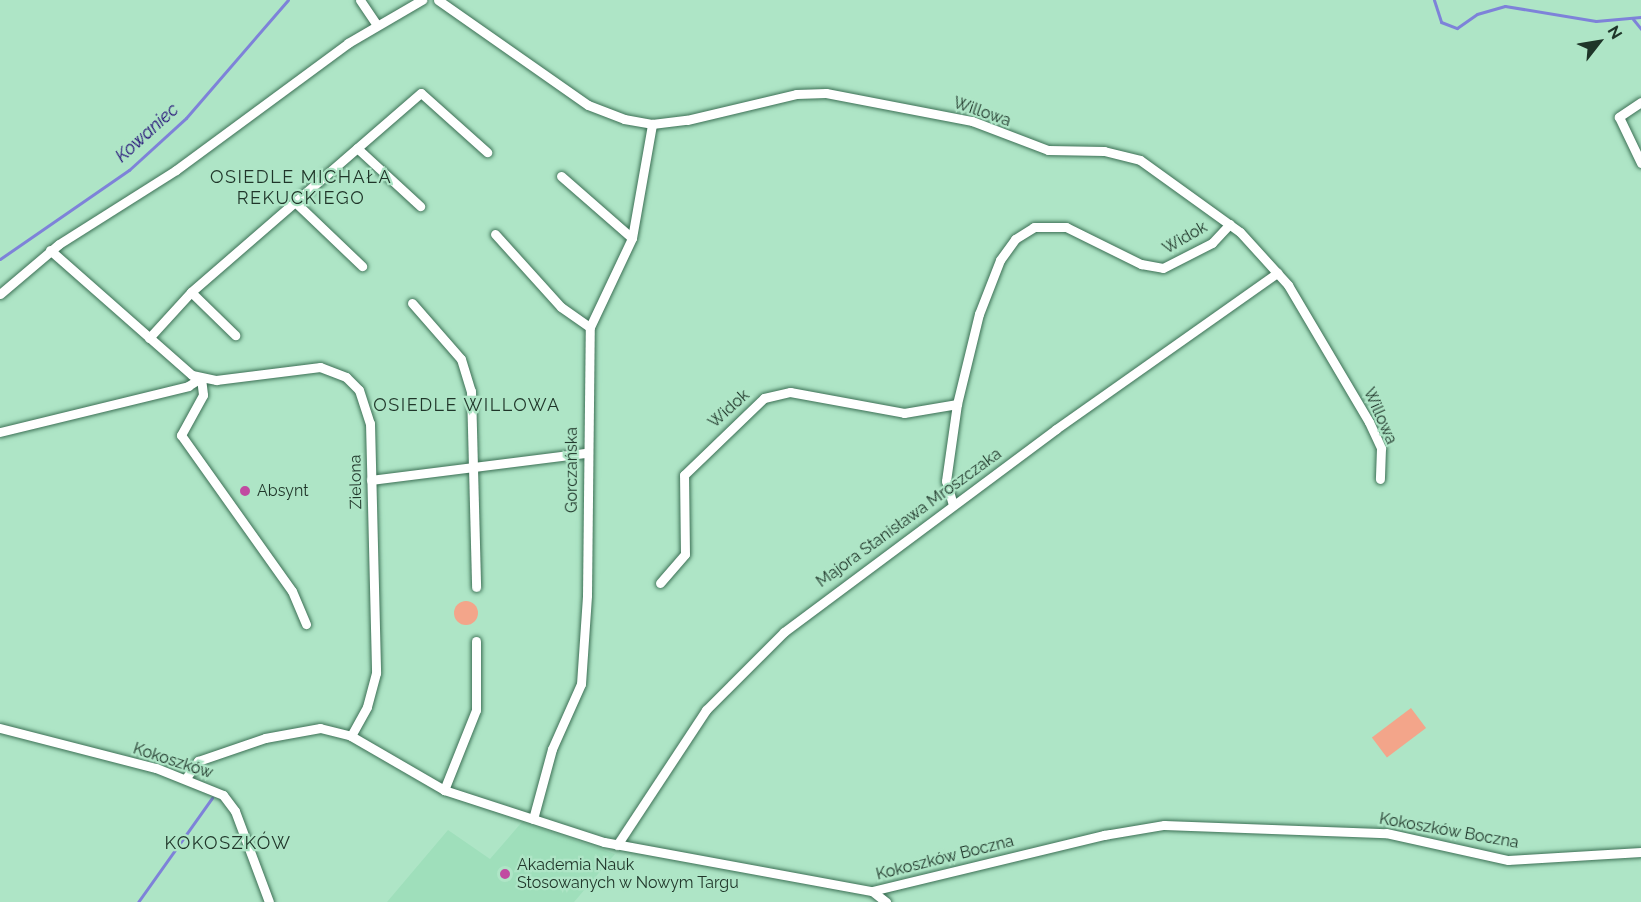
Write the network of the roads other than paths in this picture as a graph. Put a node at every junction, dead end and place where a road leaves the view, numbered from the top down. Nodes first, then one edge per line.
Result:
1 (360, 0) edge
2 (422, 0) edge
3 (438, 0) edge
4 (376, 24) junction
5 (1641, 102) edge
6 (652, 124) junction
7 (357, 148) junction
8 (487, 152) dead end
9 (1641, 163) edge
10 (561, 176) dead end
11 (295, 202) junction
12 (420, 206) dead end
13 (1230, 224) junction
14 (495, 234) dead end
15 (632, 238) junction
16 (50, 250) junction
17 (362, 266) dead end
18 (1277, 273) junction
19 (191, 292) junction
20 (0, 294) edge
21 (412, 303) dead end
22 (590, 327) junction
23 (235, 335) dead end
24 (150, 338) junction
25 (201, 378) junction
26 (957, 404) junction
27 (0, 432) edge
28 (586, 453) junction
29 (472, 470) junction
30 (1380, 479) dead end
31 (371, 480) junction
32 (953, 505) junction
33 (660, 583) dead end
34 (476, 587) dead end
35 (306, 624) dead end
36 (476, 641) dead end
37 (0, 728) edge
38 (351, 736) junction
39 (186, 778) junction
40 (444, 790) junction
41 (533, 819) junction
42 (617, 845) junction
43 (1641, 852) edge
44 (872, 891) junction
45 (269, 902) edge
46 (886, 902) edge

1 - 4 street
2 - 4 street
3 - 6 street, Willowa
4 - 16 street
5 - 9 street
6 - 13 street, Willowa
6 - 15 street, Gorczańska
7 - 8 street
7 - 11 street
7 - 12 street
10 - 15 street
11 - 17 street
11 - 19 street
13 - 18 street, Willowa
13 - 26 street, Widok
14 - 22 street
15 - 22 street, Gorczańska
16 - 20 street
16 - 24 street, Zielona
18 - 30 street, Willowa
18 - 32 street, Majora Stanisława Mroszczaka
19 - 23 street
19 - 24 street
21 - 29 street
22 - 28 street, Gorczańska
24 - 25 street, Zielona
25 - 27 street, Zielona
25 - 31 street, Zielona
25 - 35 street
26 - 32 street, Widok
26 - 33 street, Widok
28 - 29 street
28 - 41 street, Gorczańska
29 - 31 street
29 - 34 street
31 - 38 street, Zielona
32 - 42 street, Majora Stanisława Mroszczaka
36 - 40 street
37 - 39 street, Kokoszków
38 - 39 street, Kokoszków Boczna
38 - 40 street, Kokoszków Boczna
39 - 45 street, Kokoszków
40 - 41 street, Kokoszków Boczna
41 - 42 street, Kokoszków Boczna
42 - 44 street, Kokoszków Boczna
43 - 44 street, Kokoszków Boczna
44 - 46 street

